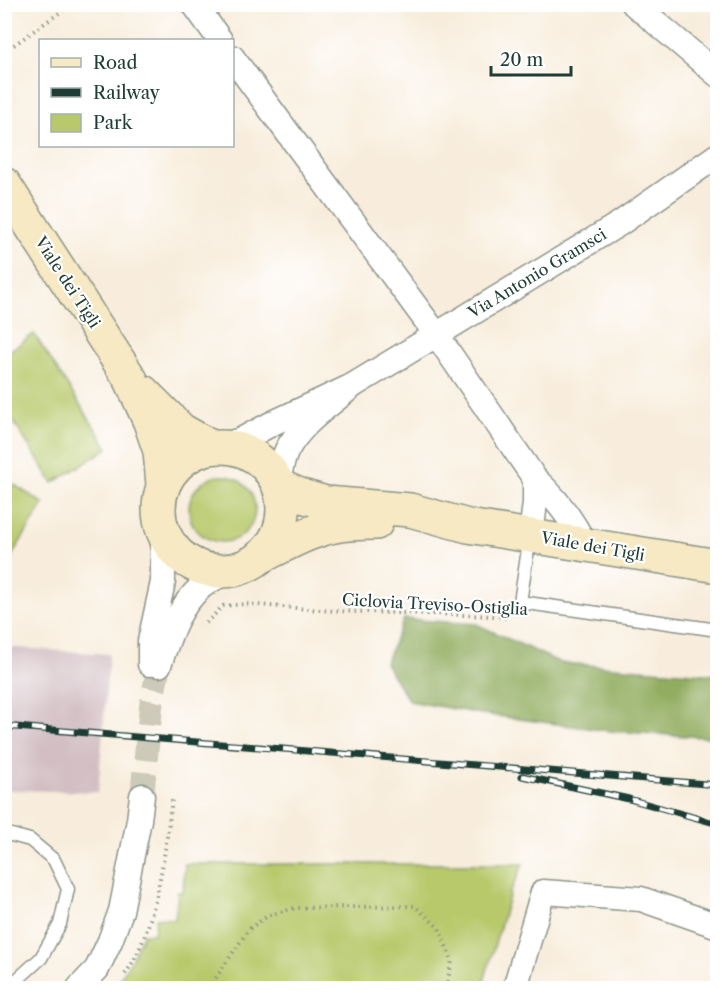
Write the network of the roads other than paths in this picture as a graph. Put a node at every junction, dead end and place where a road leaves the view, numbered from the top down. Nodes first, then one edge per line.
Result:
1 (194, 4) edge
2 (634, 4) edge
3 (219, 39) edge
4 (234, 60) edge
5 (717, 75) edge
6 (717, 155) edge
7 (4, 184) edge
8 (436, 334) junction
9 (131, 380) junction
10 (352, 386) junction
11 (215, 447) junction
12 (535, 478) junction
13 (279, 484) junction
14 (164, 485) junction
15 (160, 520) junction
16 (468, 526) junction
17 (531, 535) junction
18 (585, 544) junction
19 (264, 555) junction
20 (717, 566) edge
21 (229, 570) junction
22 (717, 630) edge
23 (142, 796) tunnel mouth
24 (4, 833) edge
25 (717, 926) edge
26 (8, 988) edge
27 (79, 988) edge
28 (515, 988) edge

1 - 3 street
2 - 5 street
4 - 8 street
6 - 8 street, Via Antonio Gramsci
7 - 9 street, Viale dei Tigli
8 - 10 street, Via Antonio Gramsci
8 - 12 street
9 - 11 street, Viale dei Tigli
9 - 14 street, Viale dei Tigli
10 - 11 street, Via Antonio Gramsci
10 - 13 street, Via Antonio Gramsci
11 - 13 street, Viale dei Tigli
11 - 14 street, Viale dei Tigli
12 - 17 street
12 - 18 street
13 - 16 street, Viale dei Tigli
13 - 19 street, Viale dei Tigli
14 - 15 street, Viale dei Tigli
15 - 21 street, Viale dei Tigli
15 - 21 street
16 - 17 street, Viale dei Tigli
16 - 19 street, Viale dei Tigli
17 - 18 street, Viale dei Tigli
17 - 22 lane
18 - 20 street, Viale dei Tigli
19 - 21 street, Viale dei Tigli
23 - 27 street
24 - 26 lane
25 - 28 street

